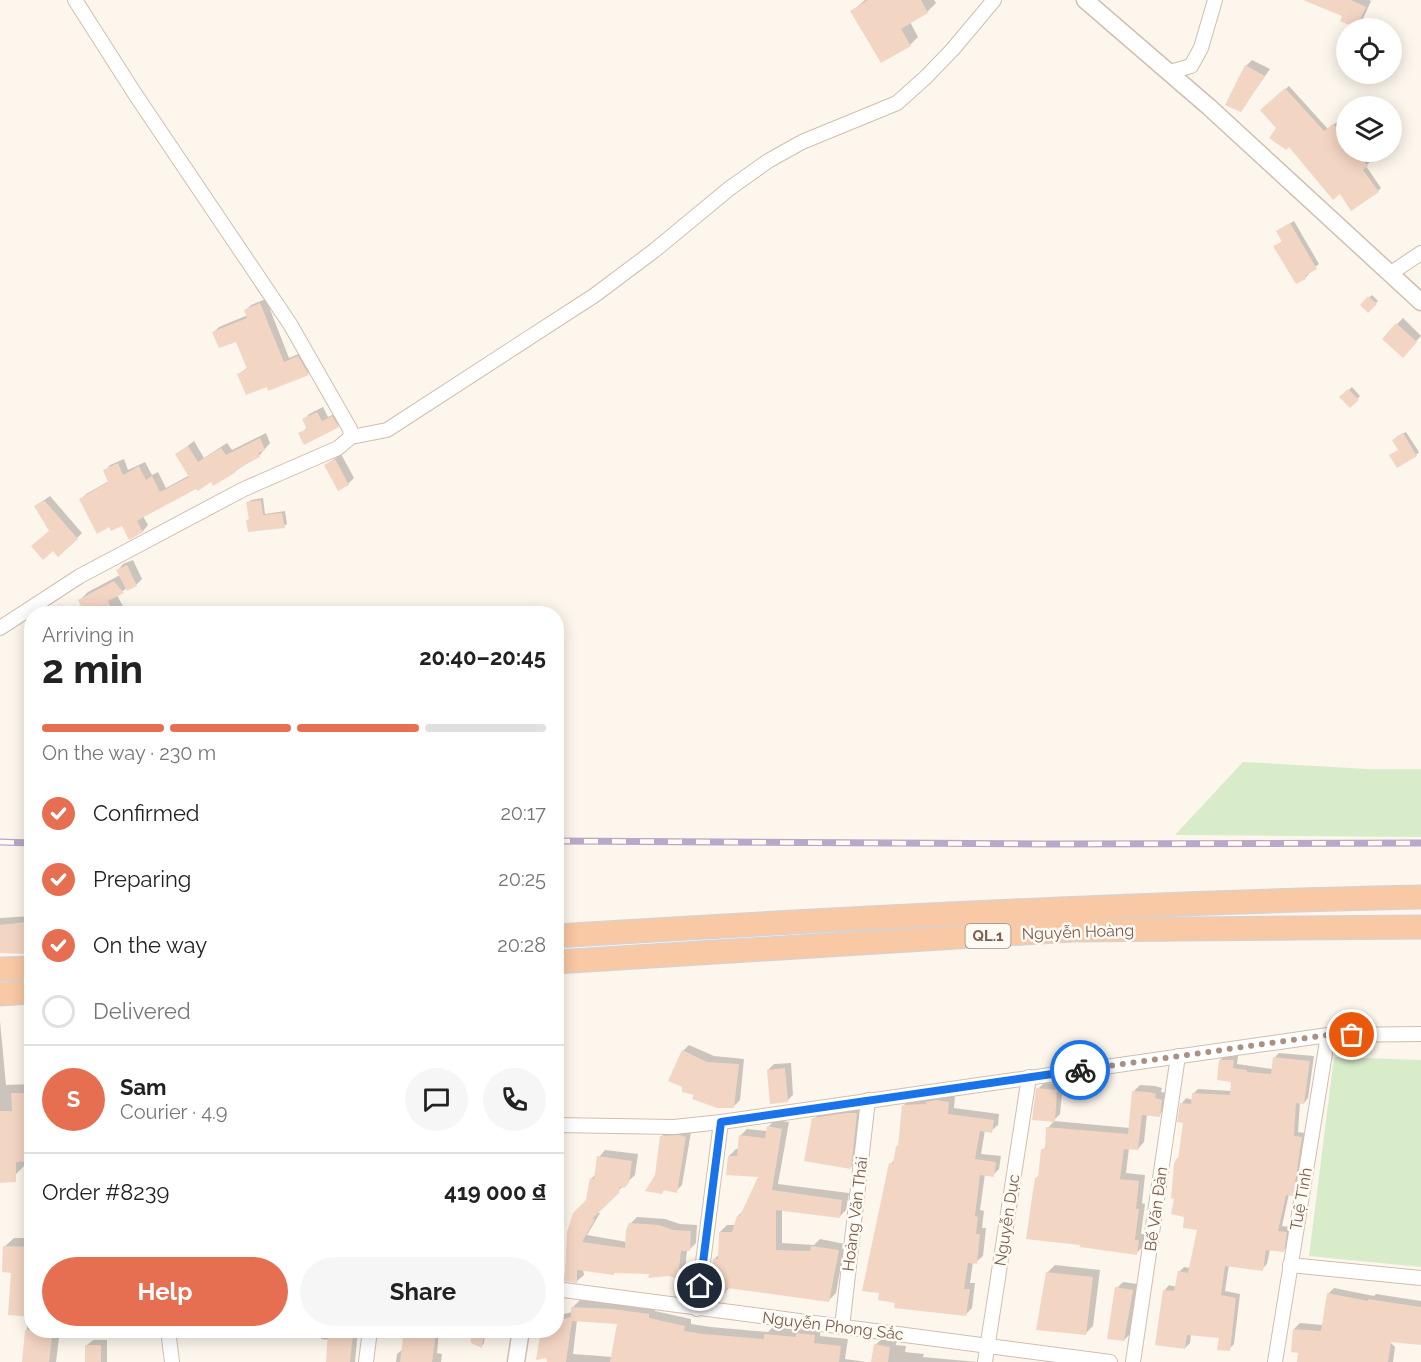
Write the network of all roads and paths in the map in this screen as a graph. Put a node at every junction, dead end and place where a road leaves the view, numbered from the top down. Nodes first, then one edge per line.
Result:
1 (75, 0) edge
2 (994, 0) edge
3 (1085, 0) edge
4 (1215, 0) edge
5 (1170, 72) junction
6 (1421, 254) edge
7 (1391, 273) junction
8 (1421, 302) edge
9 (351, 437) junction
10 (34, 606) edge
11 (24, 612) edge
12 (0, 628) edge
13 (1421, 897) edge
14 (1421, 927) edge
15 (564, 935) edge
16 (564, 962) edge
17 (24, 968) edge
18 (0, 969) edge
19 (24, 992) edge
20 (0, 994) edge
21 (1421, 1034) edge
22 (1328, 1035) junction
23 (1178, 1056) junction
24 (1029, 1077) junction
25 (868, 1100) junction
26 (721, 1122) junction
27 (564, 1125) edge
28 (1290, 1265) junction
29 (1421, 1278) edge
30 (564, 1290) edge
31 (697, 1309) junction
32 (842, 1328) junction
33 (169, 1338) edge
34 (369, 1338) edge
35 (520, 1338) edge
36 (988, 1346) junction
37 (172, 1362) edge
38 (366, 1362) edge
39 (516, 1362) edge
40 (985, 1362) edge
41 (1110, 1362) edge
42 (1133, 1362) edge
43 (1275, 1362) edge

1 - 9 street
2 - 9 street
3 - 5 street
4 - 5 street
5 - 7 street
6 - 7 street
7 - 8 street
9 - 10 street
11 - 12 street
13 - 15 highway, Nguyễn Hoàng / QL.1
14 - 16 highway, Nguyễn Hoàng / QL.1
17 - 18 highway
19 - 20 highway
21 - 22 street
22 - 23 street
22 - 28 street, Tuệ Tĩnh
23 - 24 street
23 - 42 street, Bế Văn Đàn
24 - 25 street
24 - 36 street, Nguyễn Dục
25 - 26 street
25 - 32 street, Hoàng Văn Thái
26 - 27 street
26 - 31 street
28 - 29 street
28 - 43 street, Tuệ Tĩnh
30 - 31 street, Nguyễn Phong Sắc
31 - 32 street, Nguyễn Phong Sắc
32 - 36 street, Nguyễn Phong Sắc
33 - 37 street
34 - 38 street
35 - 39 street
36 - 40 street, Nguyễn Dục
36 - 41 street, Nguyễn Phong Sắc

